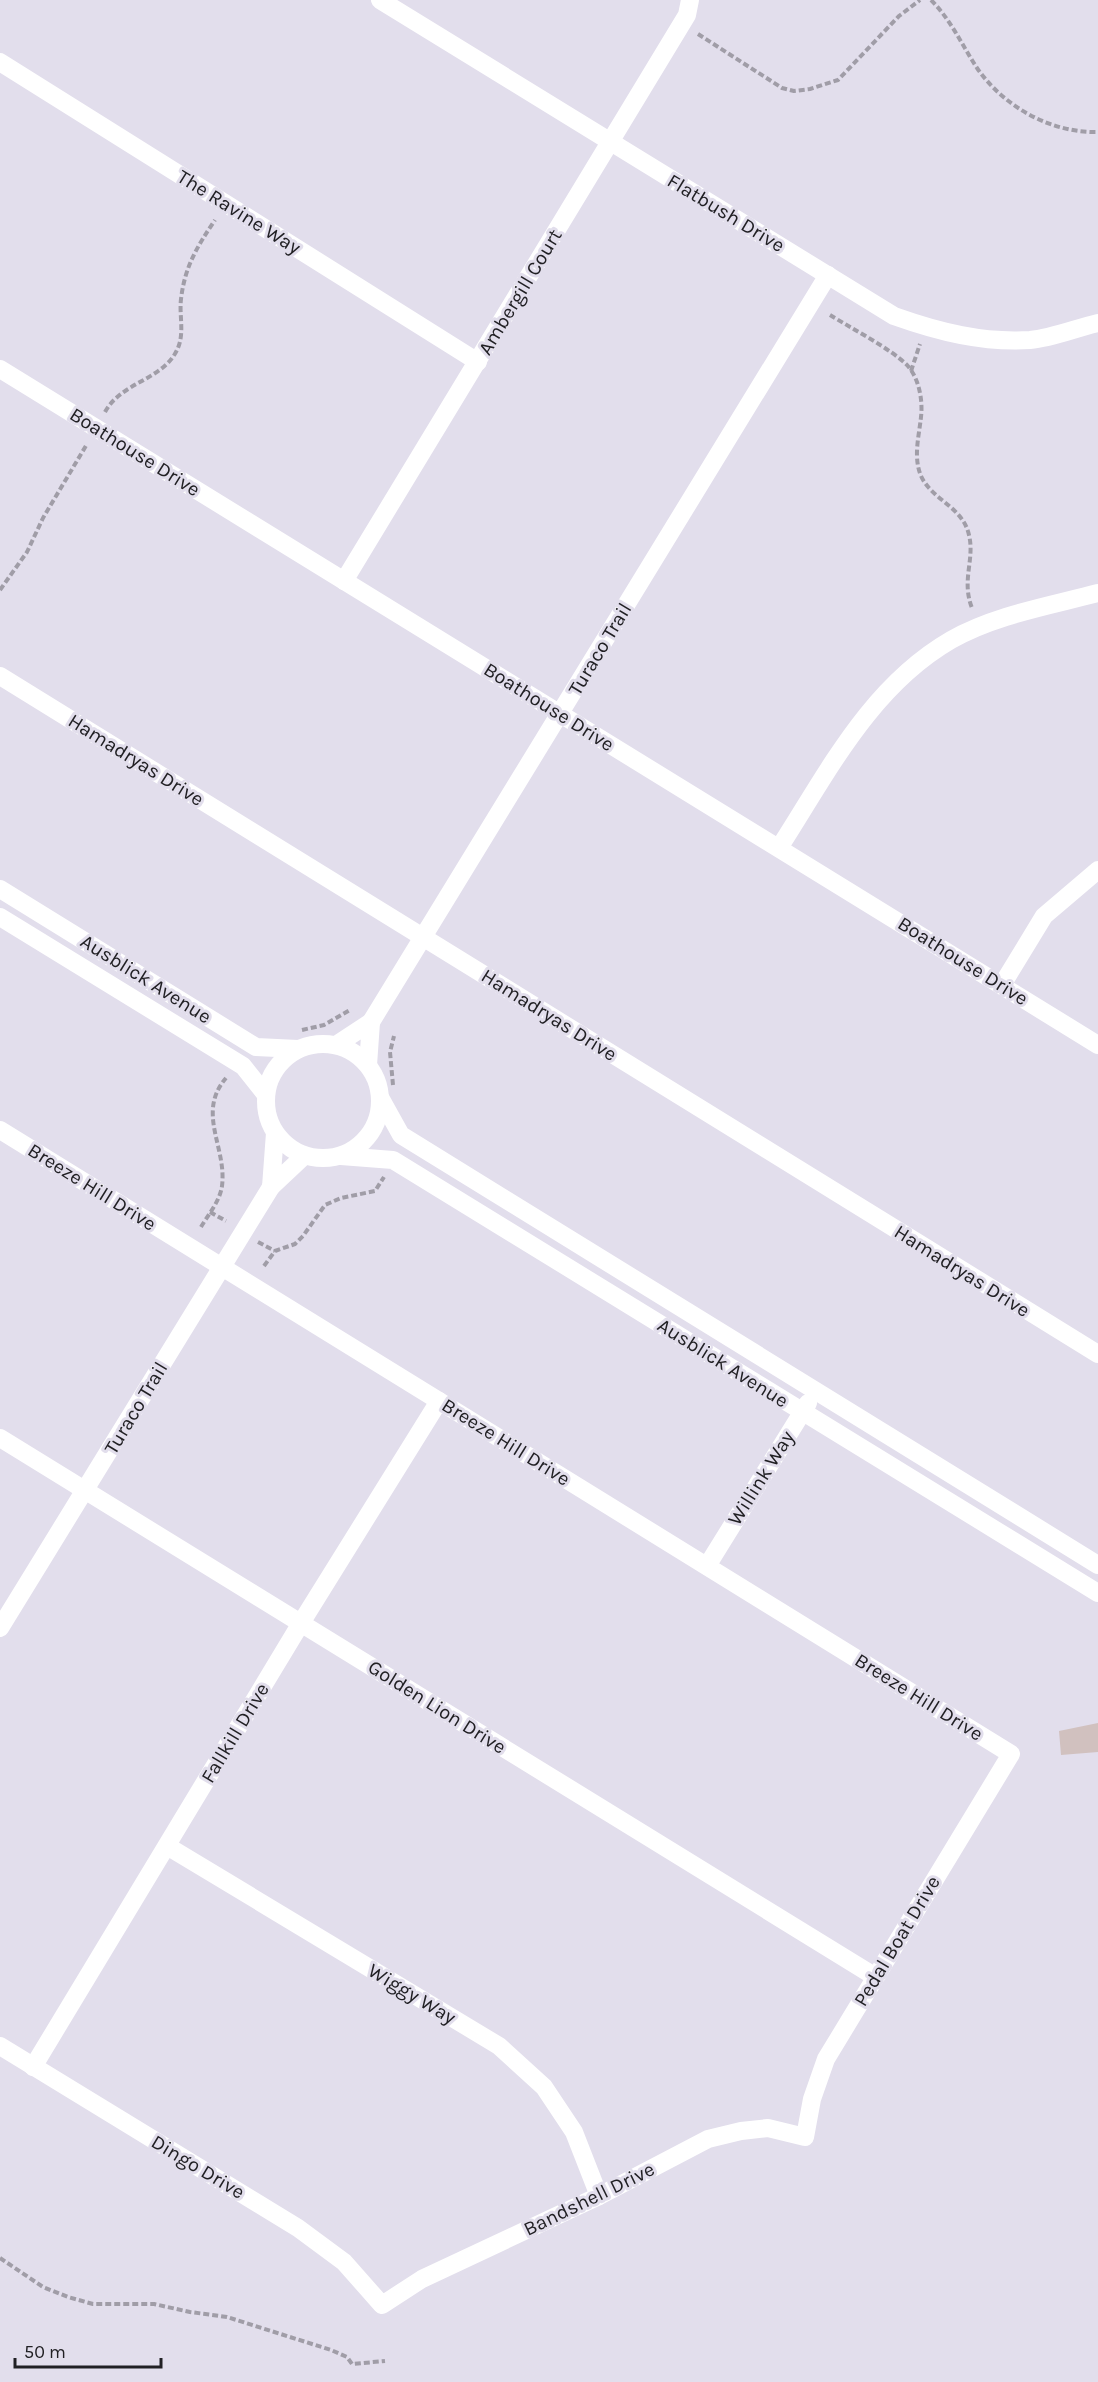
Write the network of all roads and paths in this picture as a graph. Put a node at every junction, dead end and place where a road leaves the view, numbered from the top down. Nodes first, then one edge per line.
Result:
1 (380, 0) edge
2 (690, 0) edge
3 (920, 0) edge
4 (931, 0) edge
5 (698, 34) dead end
6 (0, 62) edge
7 (1098, 132) edge
8 (612, 143) junction
9 (215, 220) dead end
10 (828, 275) junction
11 (830, 315) dead end
12 (1098, 323) edge
13 (920, 344) dead end
14 (478, 362) junction
15 (0, 369) edge
16 (911, 371) junction
17 (105, 412) dead end
18 (87, 444) dead end
19 (344, 581) junction
20 (0, 590) edge
21 (1098, 593) edge
22 (972, 608) dead end
23 (0, 676) edge
24 (560, 714) junction
25 (779, 848) junction
26 (1098, 870) edge
27 (0, 889) edge
28 (0, 917) edge
29 (423, 938) junction
30 (1002, 985) junction
31 (350, 1010) dead end
32 (371, 1022) junction
33 (298, 1030) dead end
34 (336, 1045) junction
35 (1098, 1045) edge
36 (298, 1050) junction
37 (368, 1065) junction
38 (226, 1078) dead end
39 (266, 1095) junction
40 (381, 1099) junction
41 (0, 1130) edge
42 (274, 1132) junction
43 (304, 1156) junction
44 (341, 1156) junction
45 (384, 1176) dead end
46 (271, 1187) junction
47 (210, 1212) junction
48 (226, 1221) dead end
49 (201, 1227) dead end
50 (257, 1242) dead end
51 (275, 1251) junction
52 (264, 1266) dead end
53 (221, 1268) junction
54 (1098, 1354) edge
55 (815, 1391) junction
56 (439, 1401) junction
57 (802, 1412) junction
58 (0, 1438) edge
59 (85, 1490) junction
60 (1098, 1565) edge
61 (707, 1566) junction
62 (1098, 1593) edge
63 (301, 1623) junction
64 (0, 1629) edge
65 (1011, 1754) joint
66 (167, 1846) junction
67 (874, 1976) junction
68 (0, 2046) edge
69 (33, 2067) junction
70 (805, 2137) joint
71 (600, 2196) junction
72 (0, 2258) edge
73 (382, 2305) joint
74 (385, 2361) dead end

1 - 8 street, Flatbush Drive
2 - 8 street, Ambergill Court
3 - 5 path
4 - 7 path
6 - 14 street, The Ravine Way
8 - 10 street, Flatbush Drive
8 - 14 street, Ambergill Court
9 - 17 path
10 - 12 street, Flatbush Drive
10 - 24 street, Turaco Trail
11 - 16 path
13 - 16 path
14 - 19 street, Ambergill Court
15 - 19 street, Boathouse Drive
16 - 22 path
18 - 20 path
19 - 24 street, Boathouse Drive
21 - 25 street
23 - 29 street, Hamadryas Drive
24 - 25 street, Boathouse Drive
24 - 29 street, Turaco Trail
25 - 30 street, Boathouse Drive
26 - 30 street
27 - 36 street, Ausblick Avenue
28 - 39 street, Ausblick Avenue
29 - 32 street, Turaco Trail
29 - 54 street, Hamadryas Drive
30 - 35 street, Boathouse Drive
31 - 33 path
32 - 34 street, Turaco Trail
32 - 37 street, Turaco Trail
34 - 36 street
34 - 37 street
36 - 39 street
37 - 40 street
38 - 47 path
39 - 42 street
40 - 44 street
40 - 55 street, Ausblick Avenue
41 - 53 street, Breeze Hill Drive
42 - 43 street
42 - 46 street, Turaco Trail
43 - 44 street
43 - 46 street, Turaco Trail
44 - 57 street, Ausblick Avenue
45 - 51 path
46 - 53 street, Turaco Trail
47 - 48 path
47 - 49 path
50 - 51 path
51 - 52 path
53 - 56 street, Breeze Hill Drive
53 - 59 street, Turaco Trail
55 - 57 street, Willink Way
55 - 60 street, Ausblick Avenue
56 - 61 street, Breeze Hill Drive
56 - 63 street, Fallkill Drive
57 - 61 street, Willink Way
57 - 62 street, Ausblick Avenue
58 - 59 street, Golden Lion Drive
59 - 63 street, Golden Lion Drive
59 - 64 street, Turaco Trail
61 - 65 street, Breeze Hill Drive
63 - 66 street, Fallkill Drive
63 - 67 street, Golden Lion Drive
65 - 67 street, Pedal Boat Drive
66 - 69 street, Fallkill Drive
66 - 71 street, Wiggy Way
67 - 70 street, Pedal Boat Drive
68 - 69 street, Dingo Drive
69 - 73 street, Dingo Drive
70 - 71 street, Bandshell Drive
71 - 73 street, Bandshell Drive
72 - 74 path

